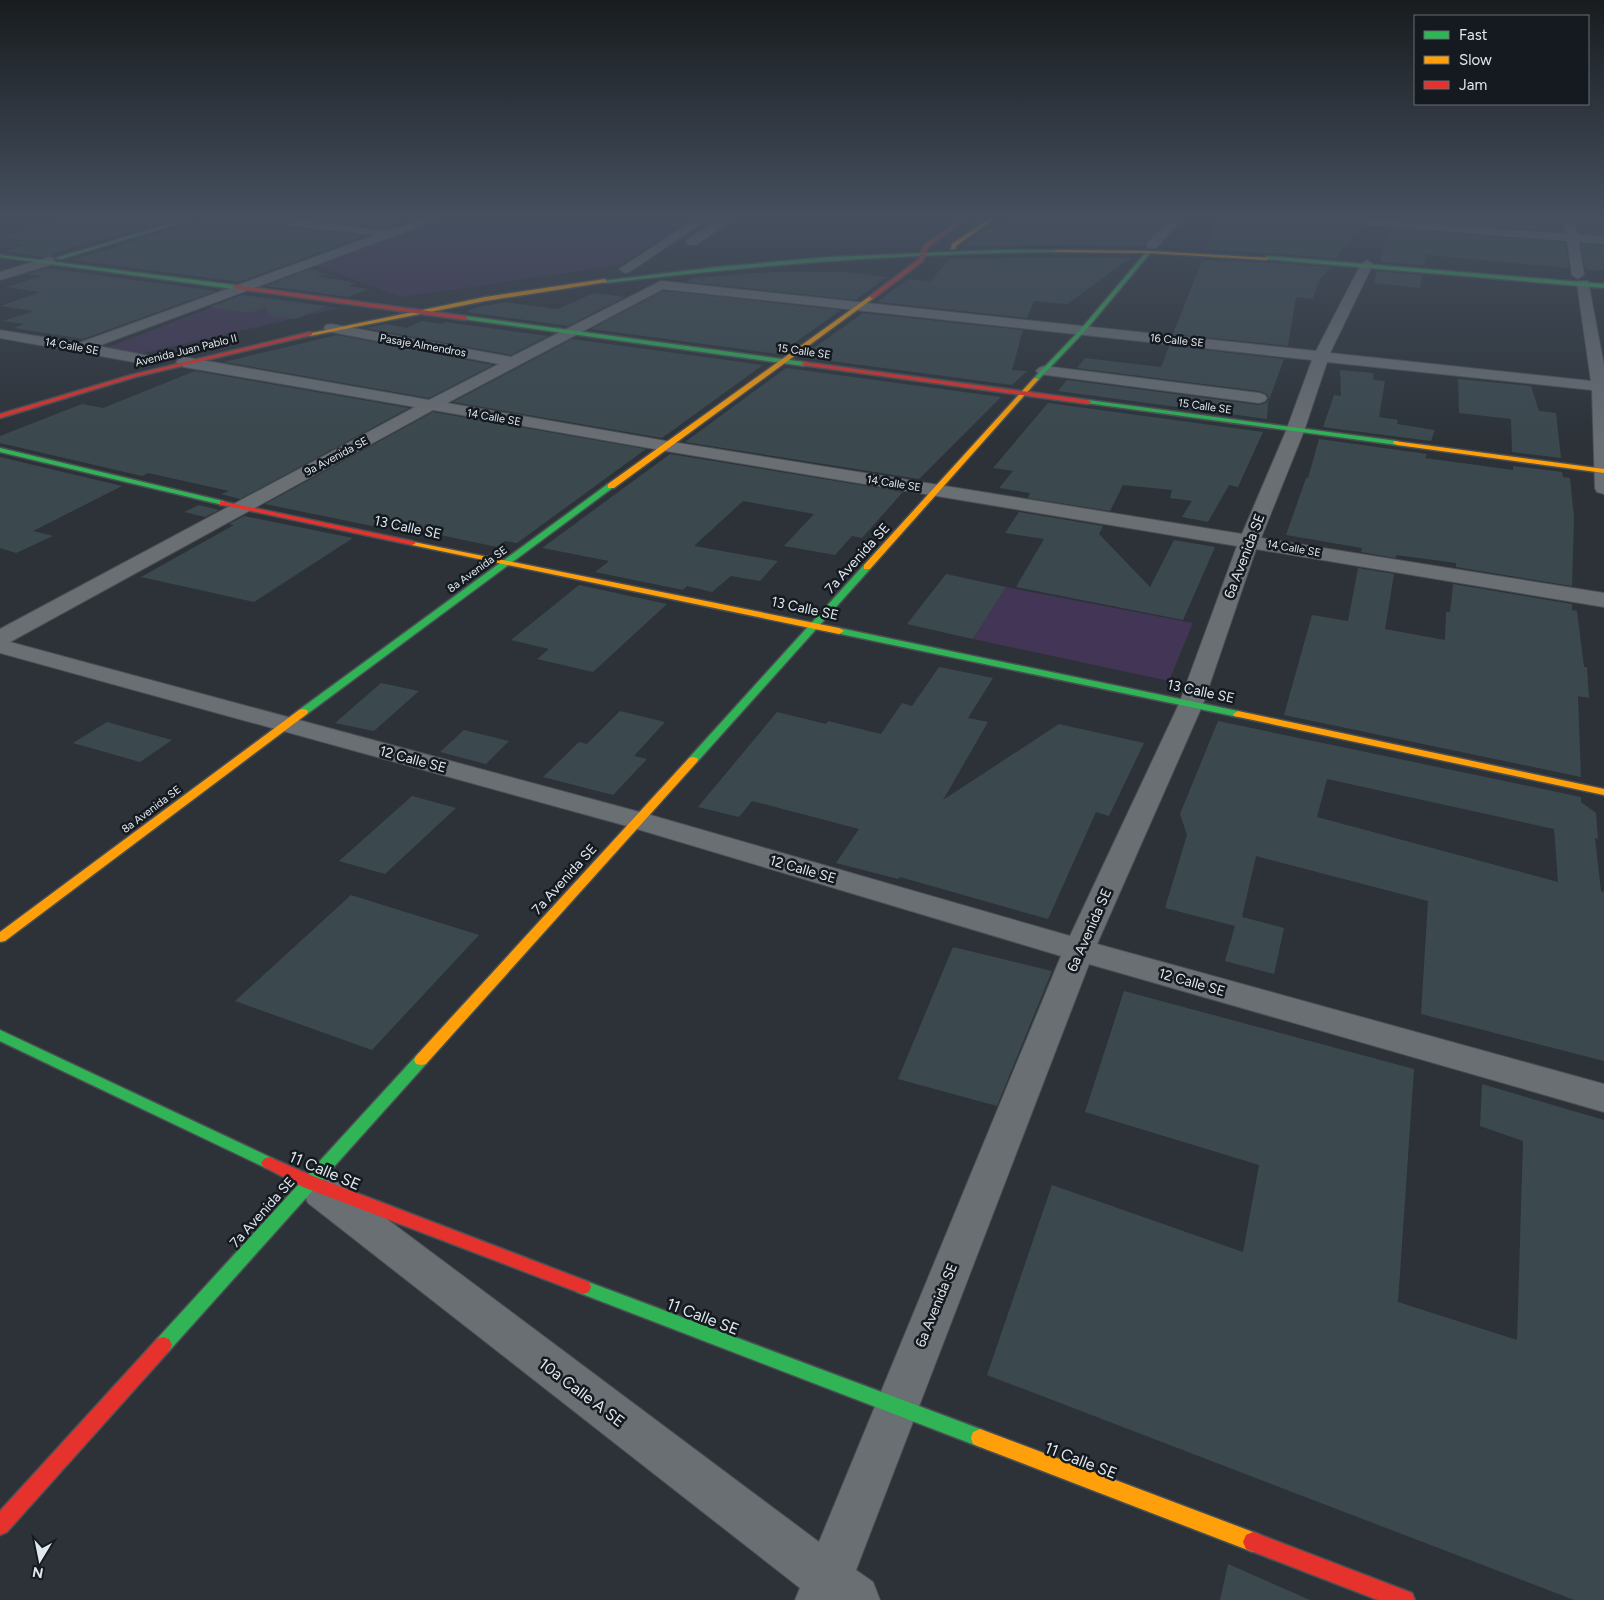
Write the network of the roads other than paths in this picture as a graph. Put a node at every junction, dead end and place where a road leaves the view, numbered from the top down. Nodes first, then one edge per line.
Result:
1 (230, 293) edge
2 (287, 293) edge
3 (467, 293) edge
4 (530, 293) edge
5 (630, 293) edge
6 (777, 293) edge
7 (878, 293) edge
8 (1114, 293) edge
9 (1353, 293) edge
10 (1584, 293) edge
11 (386, 306) junction
12 (859, 307) junction
13 (419, 312) junction
14 (351, 314) dead end
15 (306, 323) dead end
16 (332, 323) junction
17 (1083, 330) junction
18 (574, 332) junction
19 (0, 334) edge
20 (80, 348) junction
21 (1321, 356) junction
22 (149, 358) joint
23 (783, 360) junction
24 (184, 362) junction
25 (514, 362) junction
26 (119, 365) dead end
27 (1044, 370) junction
28 (1602, 387) edge
29 (1023, 393) junction
30 (1259, 398) dead end
31 (429, 406) junction
32 (0, 416) edge
33 (1295, 431) junction
34 (666, 446) junction
35 (0, 450) edge
36 (1603, 470) edge
37 (1604, 488) edge
38 (938, 490) junction
39 (241, 507) junction
40 (1249, 540) junction
41 (507, 563) junction
42 (1604, 600) edge
43 (816, 626) junction
44 (0, 638) edge
45 (0, 646) edge
46 (1190, 704) junction
47 (286, 724) junction
48 (1604, 792) edge
49 (637, 820) junction
50 (0, 938) edge
51 (1079, 950) junction
52 (0, 1035) edge
53 (1604, 1098) edge
54 (309, 1182) junction
55 (896, 1407) junction
56 (0, 1525) edge
57 (834, 1593) edge
58 (1405, 1600) edge

1 - 20 street
2 - 11 main road, 15 Calle SE
3 - 11 main road, Avenida Juan Pablo II
4 - 13 main road, Avenida Juan Pablo II
5 - 18 street, 9a Avenida SE
6 - 12 street, 16 Calle SE
7 - 12 main road, 8a Avenida SE
8 - 17 main road, 7a Avenida SE
9 - 21 street, 6a Avenida SE
10 - 28 street
11 - 13 main road, 15 Calle SE
11 - 14 main road, Avenida Juan Pablo II
12 - 17 street, 16 Calle SE
12 - 23 main road, 8a Avenida SE
13 - 16 main road, Avenida Juan Pablo II
13 - 18 main road, 15 Calle SE
15 - 16 main road, Avenida Juan Pablo II
16 - 24 main road, Avenida Juan Pablo II
16 - 25 street, Pasaje Almendros
17 - 21 street, 16 Calle SE
17 - 27 main road, 7a Avenida SE
18 - 23 main road, 15 Calle SE
18 - 25 street, 9a Avenida SE
19 - 20 street, 14 Calle SE
20 - 22 street, 14 Calle SE
21 - 28 street, 16 Calle SE
21 - 33 street, 6a Avenida SE
22 - 26 main road, Avenida Juan Pablo II
23 - 29 main road, 15 Calle SE
23 - 34 main road, 8a Avenida SE
24 - 31 street, 14 Calle SE
24 - 32 main road, Avenida Juan Pablo II
25 - 31 street, 9a Avenida SE
27 - 29 main road, 7a Avenida SE
27 - 30 street
28 - 36 street
29 - 33 main road, 15 Calle SE
29 - 38 main road, 7a Avenida SE
31 - 34 street, 14 Calle SE
31 - 39 street, 9a Avenida SE
33 - 36 main road, 15 Calle SE
33 - 40 street, 6a Avenida SE
34 - 38 street, 14 Calle SE
34 - 41 main road, 8a Avenida SE
35 - 39 main road, 13 Calle SE
36 - 37 street
38 - 40 street, 14 Calle SE
38 - 43 main road, 7a Avenida SE
39 - 41 main road, 13 Calle SE
39 - 44 street, 9a Avenida SE
40 - 42 street, 14 Calle SE
40 - 46 street, 6a Avenida SE
41 - 43 main road, 13 Calle SE
41 - 47 main road, 8a Avenida SE
43 - 46 main road, 13 Calle SE
43 - 49 main road, 7a Avenida SE
45 - 47 street, 12 Calle SE
46 - 48 main road, 13 Calle SE
46 - 51 street, 6a Avenida SE
47 - 49 street, 12 Calle SE
47 - 50 main road, 8a Avenida SE
49 - 51 street, 12 Calle SE
49 - 54 main road, 7a Avenida SE
51 - 53 street, 12 Calle SE
51 - 55 street, 6a Avenida SE
52 - 54 main road, 11 Calle SE
54 - 55 main road, 11 Calle SE
54 - 56 main road, 7a Avenida SE
54 - 57 street, 10a Calle A SE
55 - 57 street, 6a Avenida SE
55 - 58 main road, 11 Calle SE

